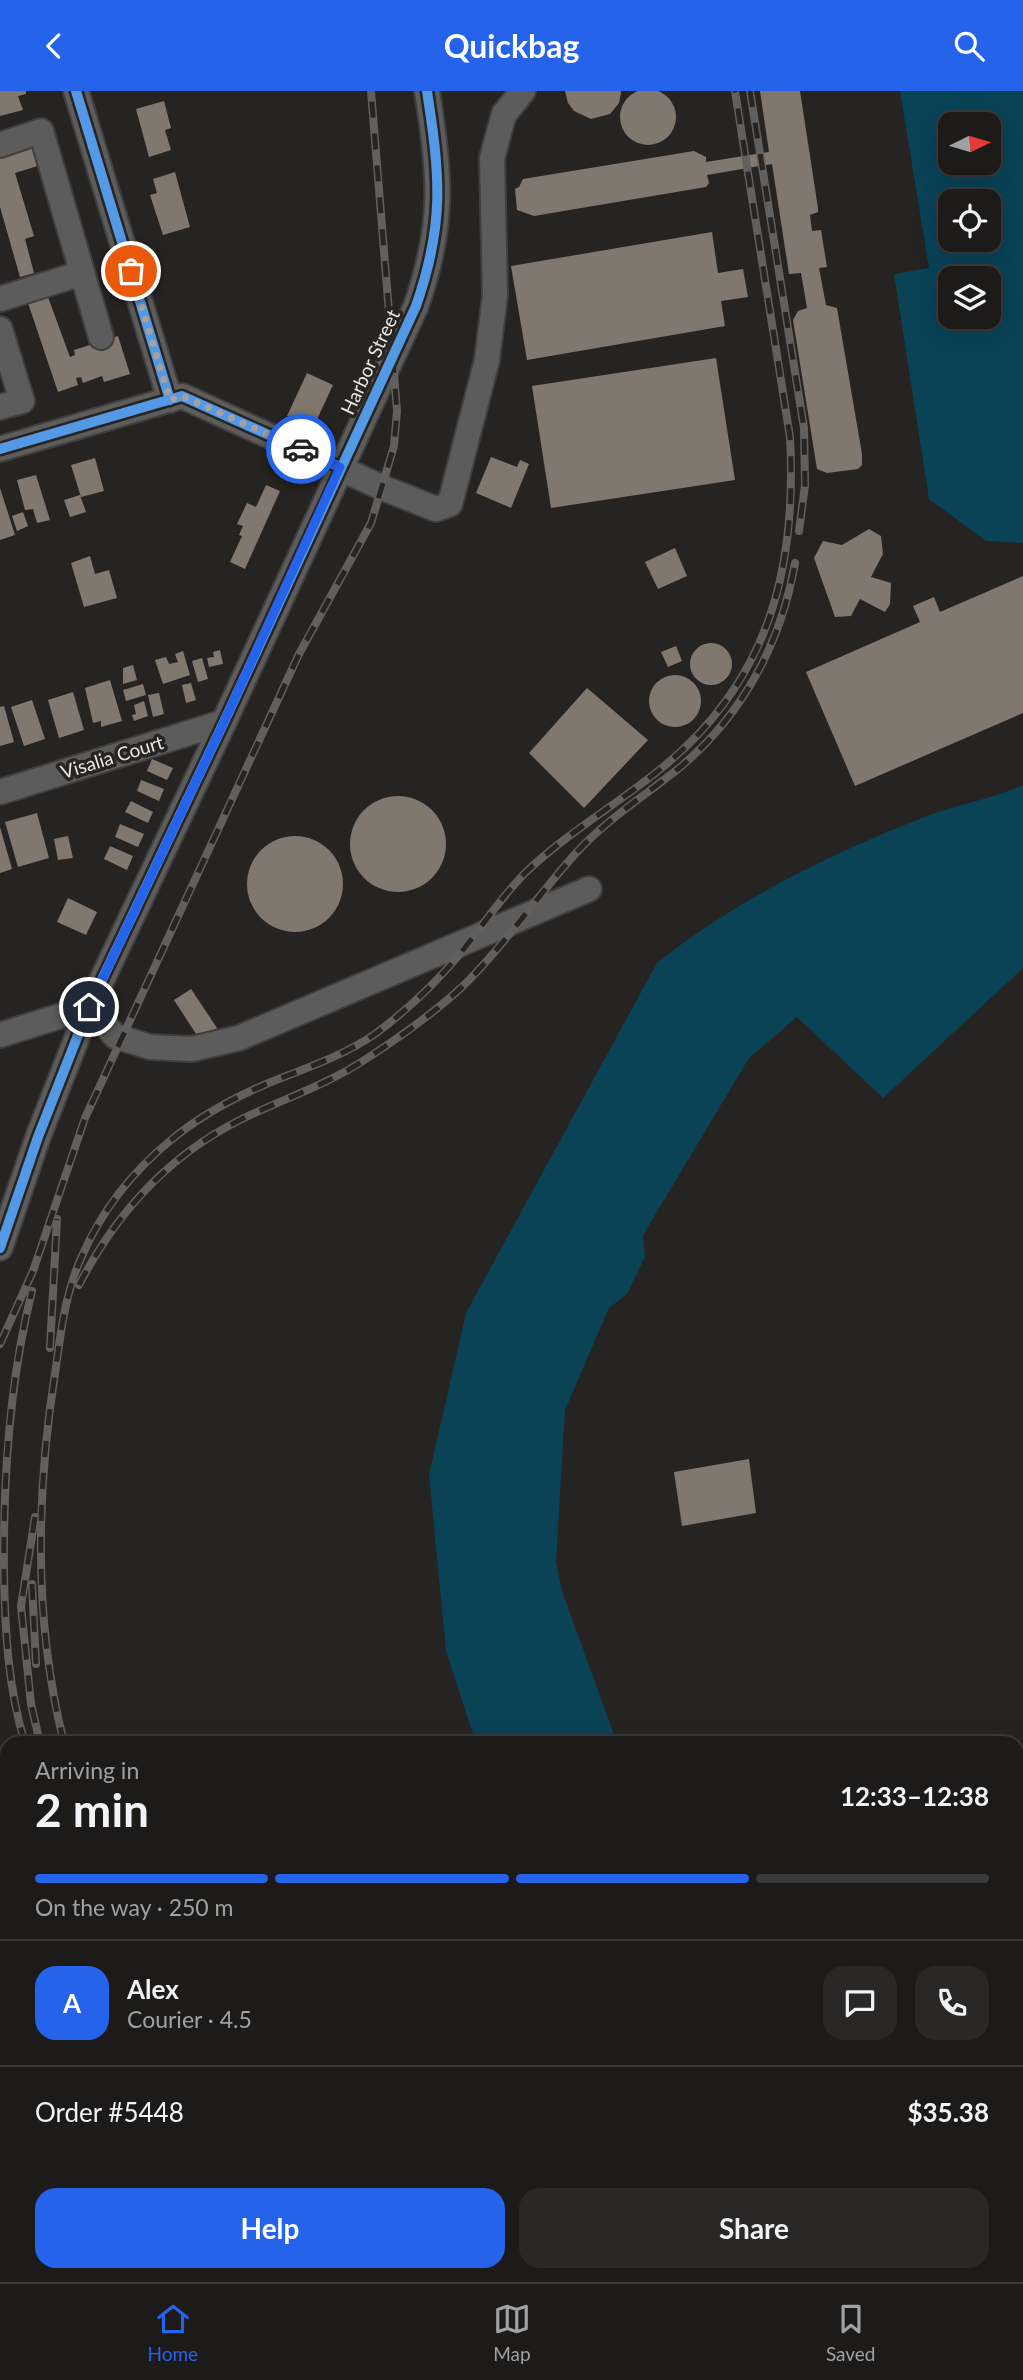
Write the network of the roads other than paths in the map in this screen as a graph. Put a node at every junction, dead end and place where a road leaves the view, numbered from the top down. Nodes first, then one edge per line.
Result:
1 (76, 91) edge
2 (427, 91) edge
3 (523, 91) edge
4 (0, 145) edge
5 (82, 273) junction
6 (0, 299) edge
7 (0, 329) edge
8 (101, 337) dead end
9 (170, 400) junction
10 (0, 407) edge
11 (0, 449) edge
12 (340, 467) junction
13 (224, 722) junction
14 (0, 792) edge
15 (589, 889) dead end
16 (89, 1007) junction
17 (0, 1035) edge
18 (0, 1248) edge

1 - 9 street
2 - 12 street, Harbor Street
3 - 12 street
4 - 5 street
5 - 6 street
5 - 8 street
7 - 10 street
9 - 11 street
9 - 12 street
12 - 13 street, Harbor Street
13 - 14 street, Visalia Court
13 - 16 street, Harbor Street
15 - 16 street
16 - 17 street
16 - 18 street, Harbor Street

